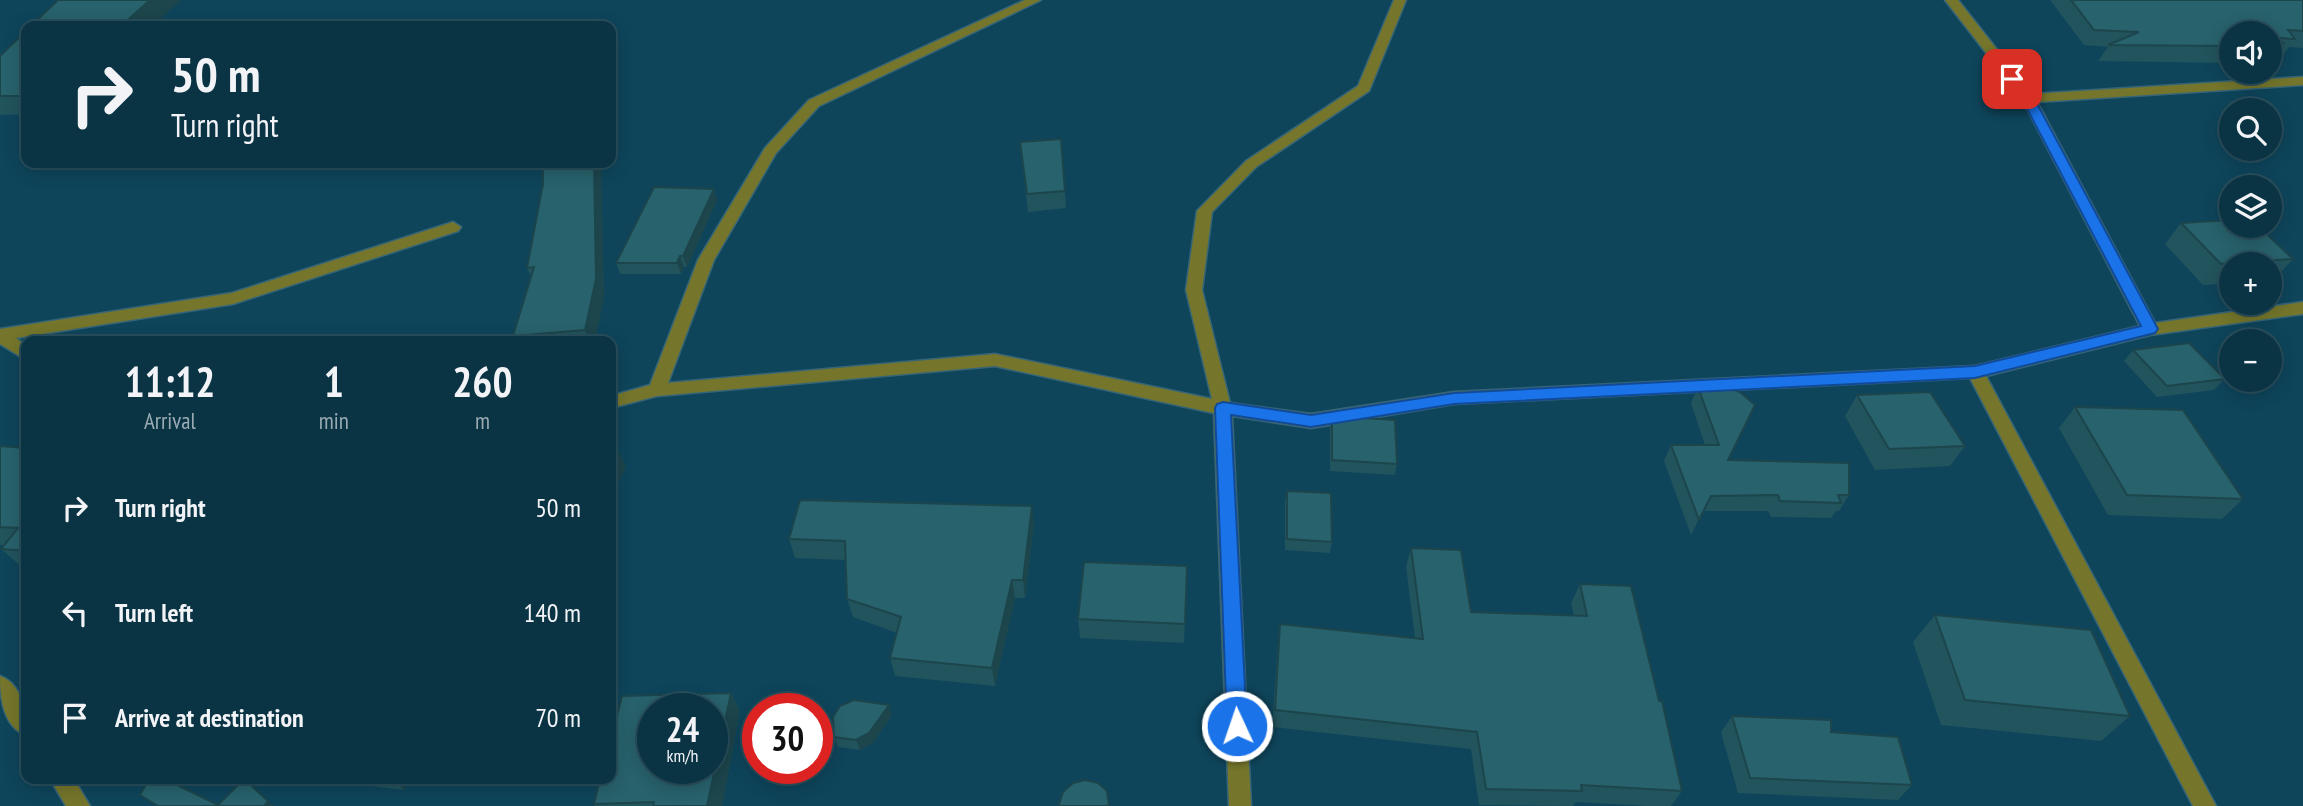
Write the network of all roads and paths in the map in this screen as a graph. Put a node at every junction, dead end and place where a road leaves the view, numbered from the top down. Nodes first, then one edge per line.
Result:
1 (1035, 0) edge
2 (1400, 0) edge
3 (1951, 0) edge
4 (2303, 81) edge
5 (2028, 98) junction
6 (453, 227) dead end
7 (2303, 308) edge
8 (2150, 329) junction
9 (21, 350) edge
10 (1975, 372) junction
11 (657, 390) junction
12 (616, 401) edge
13 (1223, 408) junction
14 (0, 685) edge
15 (21, 717) edge
16 (64, 784) edge
17 (79, 806) edge
18 (1240, 806) edge
19 (2205, 806) edge

1 - 11 street
2 - 13 street
3 - 5 street
4 - 5 street
5 - 8 street
6 - 9 street
7 - 8 street
8 - 10 street
10 - 13 street
10 - 19 street
11 - 12 street
11 - 13 street
13 - 18 street
14 - 15 street
16 - 17 street

